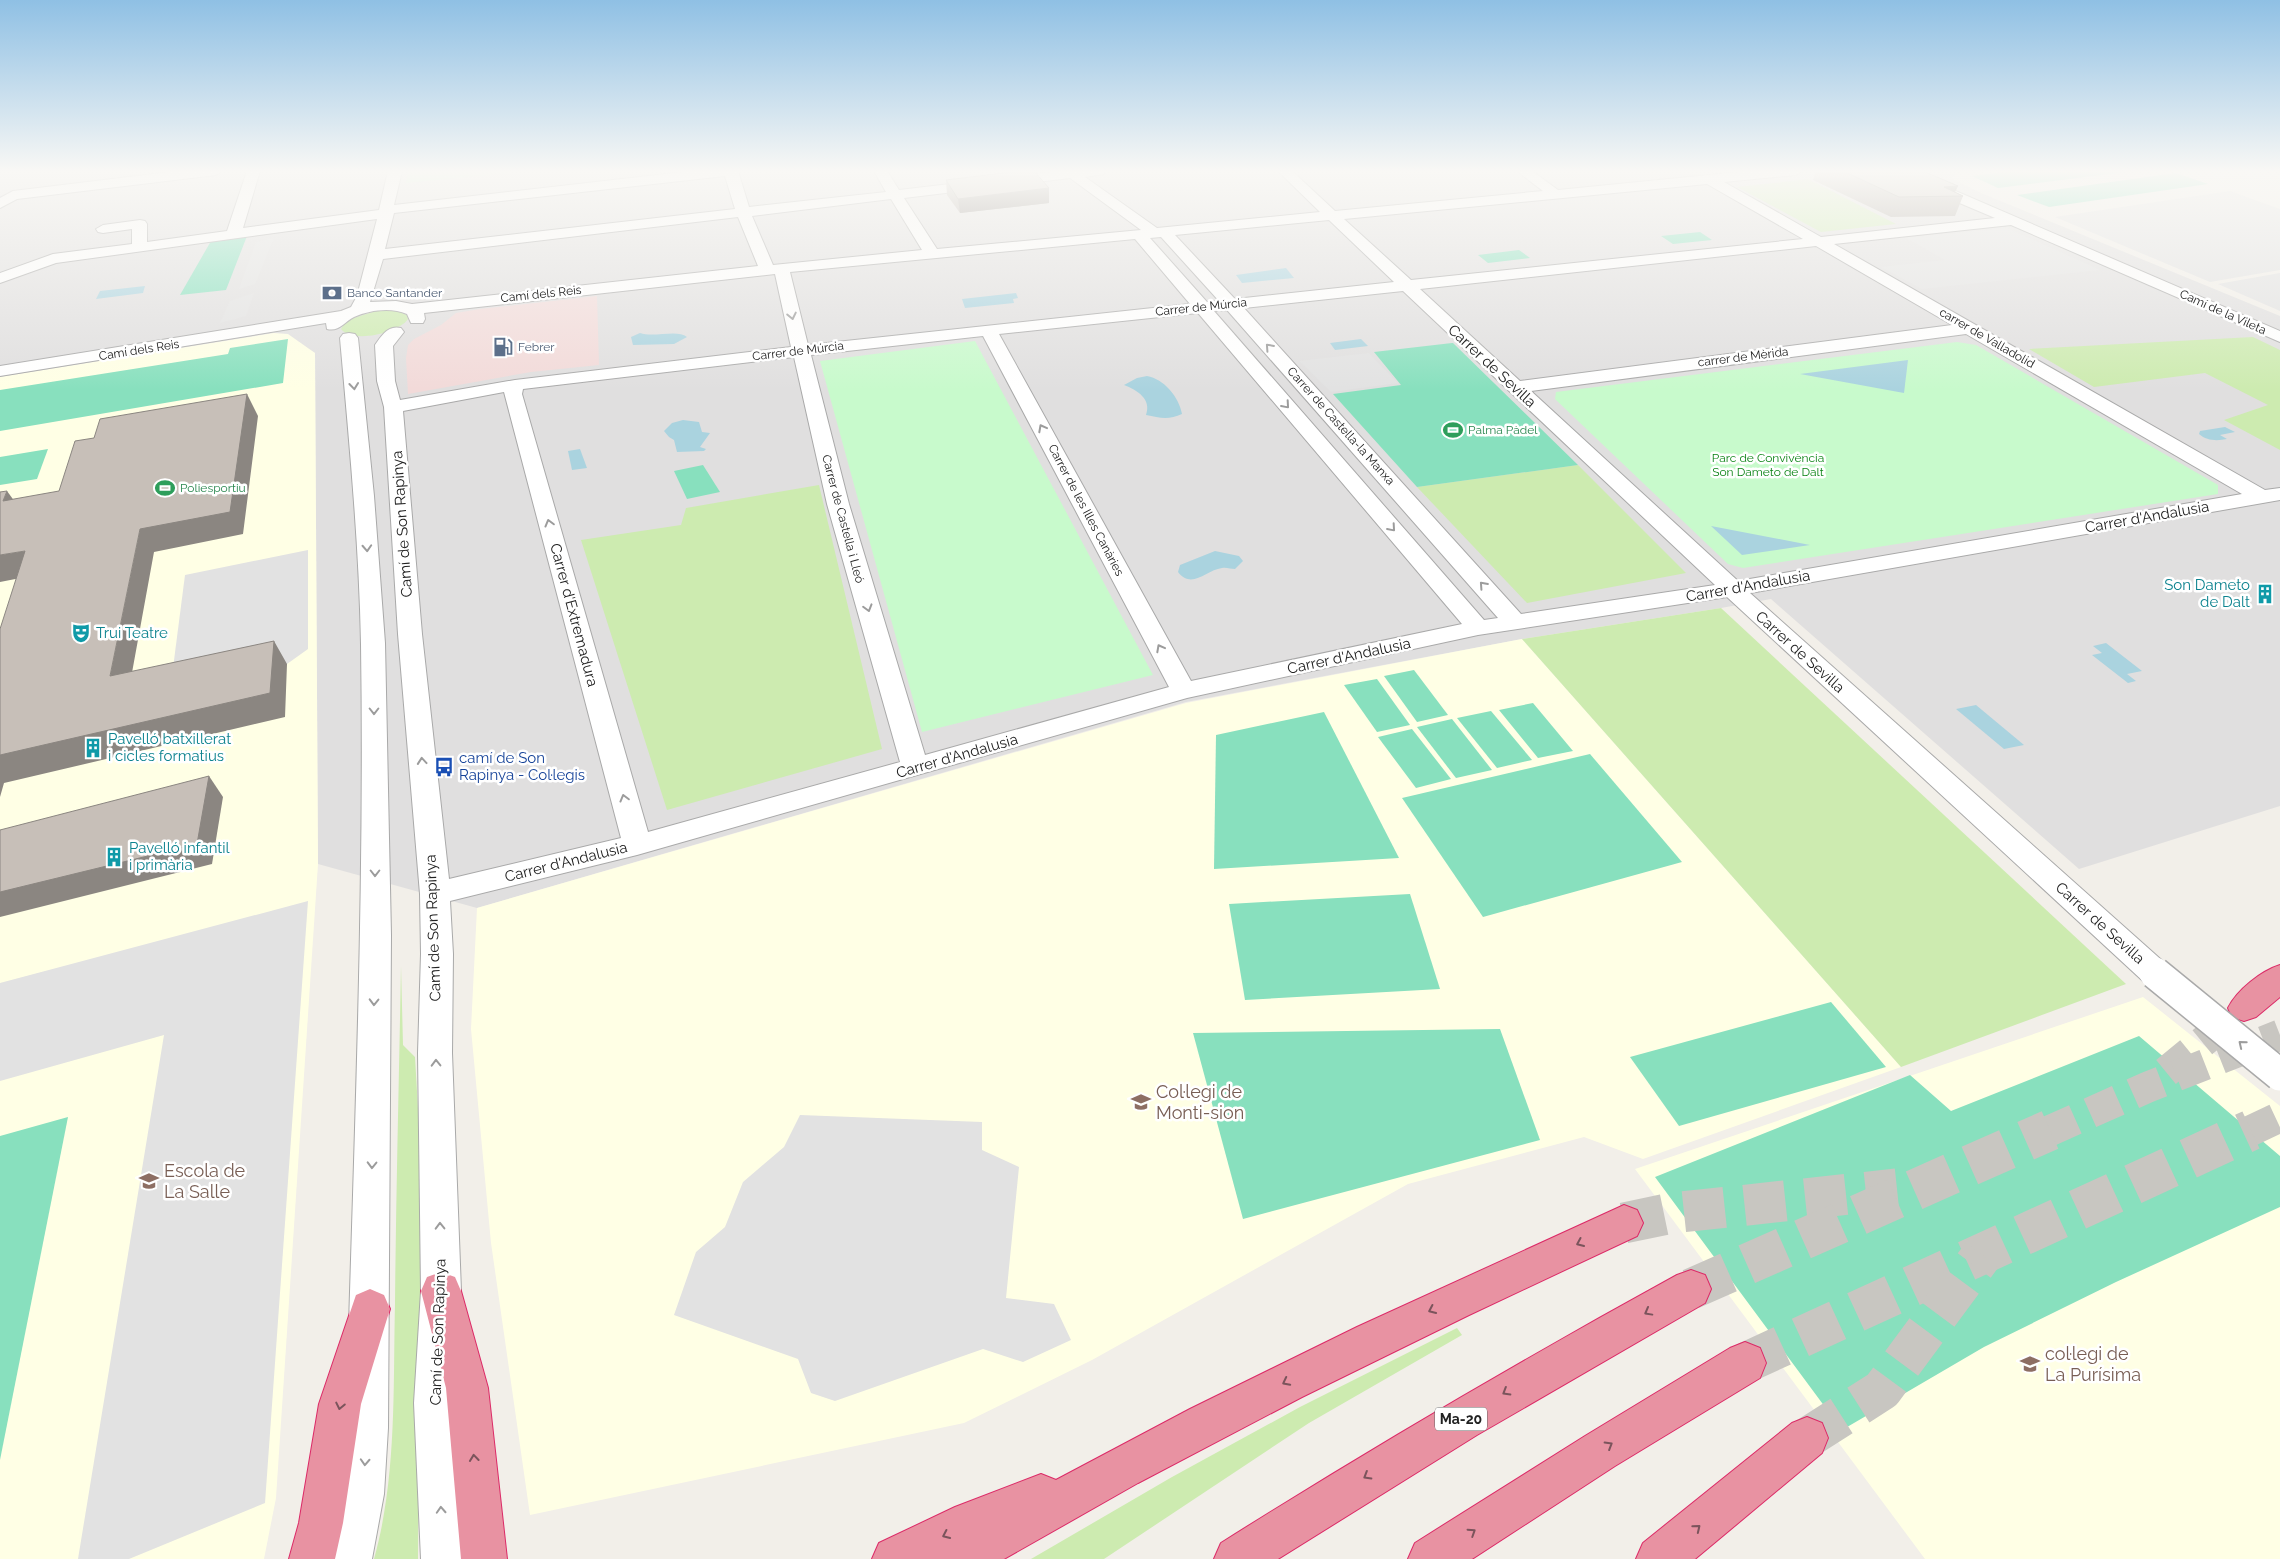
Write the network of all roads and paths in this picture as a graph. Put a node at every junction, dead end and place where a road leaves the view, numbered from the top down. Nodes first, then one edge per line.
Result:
1 (139, 244) edge
2 (161, 244) edge
3 (379, 244) edge
4 (463, 244) edge
5 (761, 244) edge
6 (926, 244) edge
7 (1046, 244) edge
8 (1160, 244) edge
9 (1165, 244) edge
10 (1361, 244) edge
11 (1783, 244) edge
12 (1823, 244) edge
13 (2064, 244) edge
14 (2084, 244) edge
15 (139, 247) junction
16 (376, 254) junction
17 (932, 254) junction
18 (774, 269) junction
19 (0, 278) edge
20 (1406, 286) junction
21 (1231, 304) junction
22 (1201, 307) junction
23 (414, 314) junction
24 (355, 324) junction
25 (1970, 328) junction
26 (2280, 328) edge
27 (988, 329) junction
28 (395, 332) junction
29 (2280, 337) edge
30 (800, 351) junction
31 (0, 371) edge
32 (515, 384) junction
33 (1516, 387) junction
34 (393, 406) junction
35 (2271, 495) edge
36 (1733, 589) junction
37 (1515, 622) junction
38 (1478, 628) junction
39 (1184, 691) junction
40 (916, 767) junction
41 (637, 845) junction
42 (435, 894) junction
43 (2280, 978) edge
44 (2244, 1008) tunnel mouth
45 (2280, 1075) edge
46 (1624, 1223) tunnel mouth
47 (1691, 1288) tunnel mouth
48 (441, 1291) junction
49 (370, 1309) junction
50 (1746, 1363) tunnel mouth
51 (1807, 1438) tunnel mouth
52 (1154, 1451) junction
53 (312, 1559) edge
54 (349, 1559) edge
55 (444, 1559) edge
56 (484, 1559) edge
57 (895, 1559) edge
58 (960, 1559) edge
59 (1237, 1559) edge
60 (1431, 1559) edge
61 (1660, 1559) edge

1 - 15 street
2 - 15 street
3 - 16 street
4 - 16 street
5 - 18 street, Carrer de Castella i Lleó
6 - 17 street
7 - 17 street, Camí dels Reis
8 - 22 street, Carrer de Castella-la Manxa
9 - 21 street, Carrer de Castella-la Manxa
10 - 20 street, Carrer de Sevilla
11 - 20 street, Carrer de Múrcia
12 - 25 street, carrer de Valladolid
13 - 29 street, Camí de la Vileta
14 - 26 street, Camí de la Vileta
15 - 19 street
16 - 24 street
17 - 18 street, Camí dels Reis
18 - 23 street, Camí dels Reis
18 -> 30 street, Carrer de Castella i Lleó
20 - 21 street, Carrer de Múrcia
20 - 33 street, Carrer de Sevilla
21 - 22 street, Carrer de Múrcia
37 -> 21 street, Carrer de Castella-la Manxa
22 - 27 street, Carrer de Múrcia
22 -> 38 street, Carrer de Castella-la Manxa
23 - 24 street
23 - 28 street, Camí dels Reis
24 - 28 street
24 - 31 street, Camí dels Reis
24 -> 49 street
25 - 33 street, carrer de Mèrida
25 - 35 street, carrer de Valladolid
27 - 30 street, Carrer de Múrcia
39 -> 27 street, Carrer de les Illes Canàries
28 - 34 street, Camí de Son Rapinya
30 - 32 street, Carrer de Múrcia
30 -> 40 street, Carrer de Castella i Lleó
32 - 34 street, Carrer de Múrcia
41 -> 32 street, Carrer d'Extremadura
33 - 36 street, Carrer de Sevilla
42 -> 34 street, Camí de Son Rapinya
35 - 36 street, Carrer d'Andalusia
36 - 37 street, Carrer d'Andalusia
45 -> 36 street, Carrer de Sevilla, bridge
37 - 38 street, Carrer d'Andalusia
38 - 39 street, Carrer d'Andalusia
39 - 40 street, Carrer d'Andalusia
40 - 41 street, Carrer d'Andalusia
41 - 42 street, Carrer d'Andalusia
48 -> 42 street, Camí de Son Rapinya
43 - 44 highway
46 -> 52 highway
47 -> 59 highway, Ma-20
55 -> 48 street, Camí de Son Rapinya
56 -> 48 highway
49 -> 53 highway
49 -> 54 street
60 -> 50 highway
61 -> 51 highway
52 -> 57 highway
52 - 58 highway

